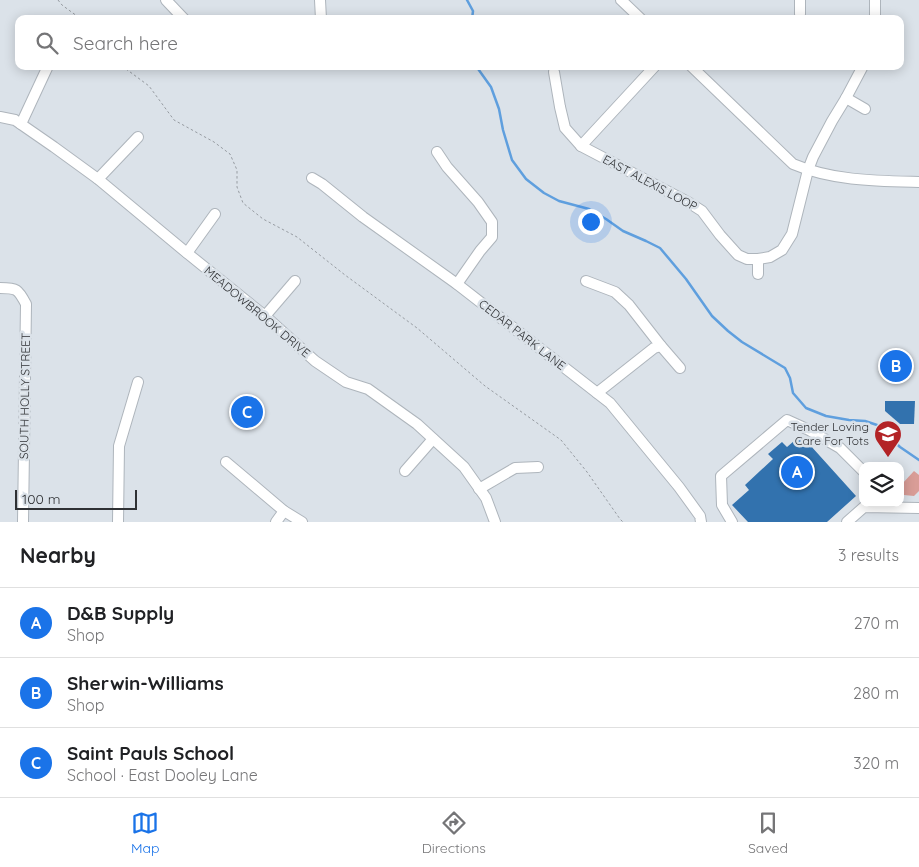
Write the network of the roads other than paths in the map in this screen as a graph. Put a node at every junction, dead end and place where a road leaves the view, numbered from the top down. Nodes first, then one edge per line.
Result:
1 (166, 0) edge
2 (320, 0) edge
3 (621, 0) edge
4 (800, 0) edge
5 (875, 0) edge
6 (800, 14) dead end
7 (180, 15) edge
8 (321, 15) edge
9 (637, 15) edge
10 (875, 15) edge
11 (46, 70) edge
12 (651, 70) edge
13 (695, 70) edge
14 (861, 70) edge
15 (554, 72) dead end
16 (846, 98) junction
17 (865, 109) dead end
18 (0, 117) edge
19 (21, 124) junction
20 (138, 137) dead end
21 (581, 146) junction
22 (437, 152) dead end
23 (808, 170) junction
24 (312, 178) dead end
25 (98, 179) junction
26 (919, 182) edge
27 (215, 214) dead end
28 (187, 253) junction
29 (758, 259) junction
30 (758, 274) dead end
31 (586, 280) dead end
32 (295, 281) dead end
33 (457, 284) junction
34 (0, 288) edge
35 (265, 316) junction
36 (661, 346) junction
37 (680, 368) dead end
38 (138, 382) dead end
39 (597, 393) junction
40 (433, 439) junction
41 (226, 462) dead end
42 (538, 466) dead end
43 (859, 467) edge
44 (405, 471) dead end
45 (479, 488) junction
46 (864, 507) edge
47 (904, 507) edge
48 (919, 508) edge
49 (284, 510) junction
50 (22, 522) edge
51 (118, 522) edge
52 (276, 522) edge
53 (302, 522) edge
54 (495, 522) edge
55 (701, 522) edge
56 (732, 522) edge
57 (847, 522) edge

1 - 7 street
2 - 8 street
3 - 9 street
4 - 6 street
5 - 10 street
11 - 19 street
12 - 21 street
13 - 23 street
14 - 16 street
15 - 21 street
16 - 17 street
16 - 23 street
18 - 19 street, MEADOWBROOK DRIVE
19 - 25 street, MEADOWBROOK DRIVE
20 - 25 street
21 - 29 street, EAST ALEXIS LOOP
22 - 33 street
23 - 26 street
23 - 29 street
24 - 33 street, CEDAR PARK LANE
25 - 28 street, MEADOWBROOK DRIVE
27 - 28 street
28 - 35 street, MEADOWBROOK DRIVE
29 - 30 street
31 - 36 street
32 - 35 street
33 - 39 street, CEDAR PARK LANE
34 - 50 street, SOUTH HOLLY STREET
35 - 40 street, MEADOWBROOK DRIVE
36 - 37 street
36 - 39 street
38 - 51 street
39 - 55 street, CEDAR PARK LANE
40 - 44 street
40 - 45 street, MEADOWBROOK DRIVE
41 - 49 street
42 - 45 street
43 - 56 street
45 - 54 street, MEADOWBROOK DRIVE
46 - 57 street
47 - 48 street
49 - 52 street
49 - 53 street

